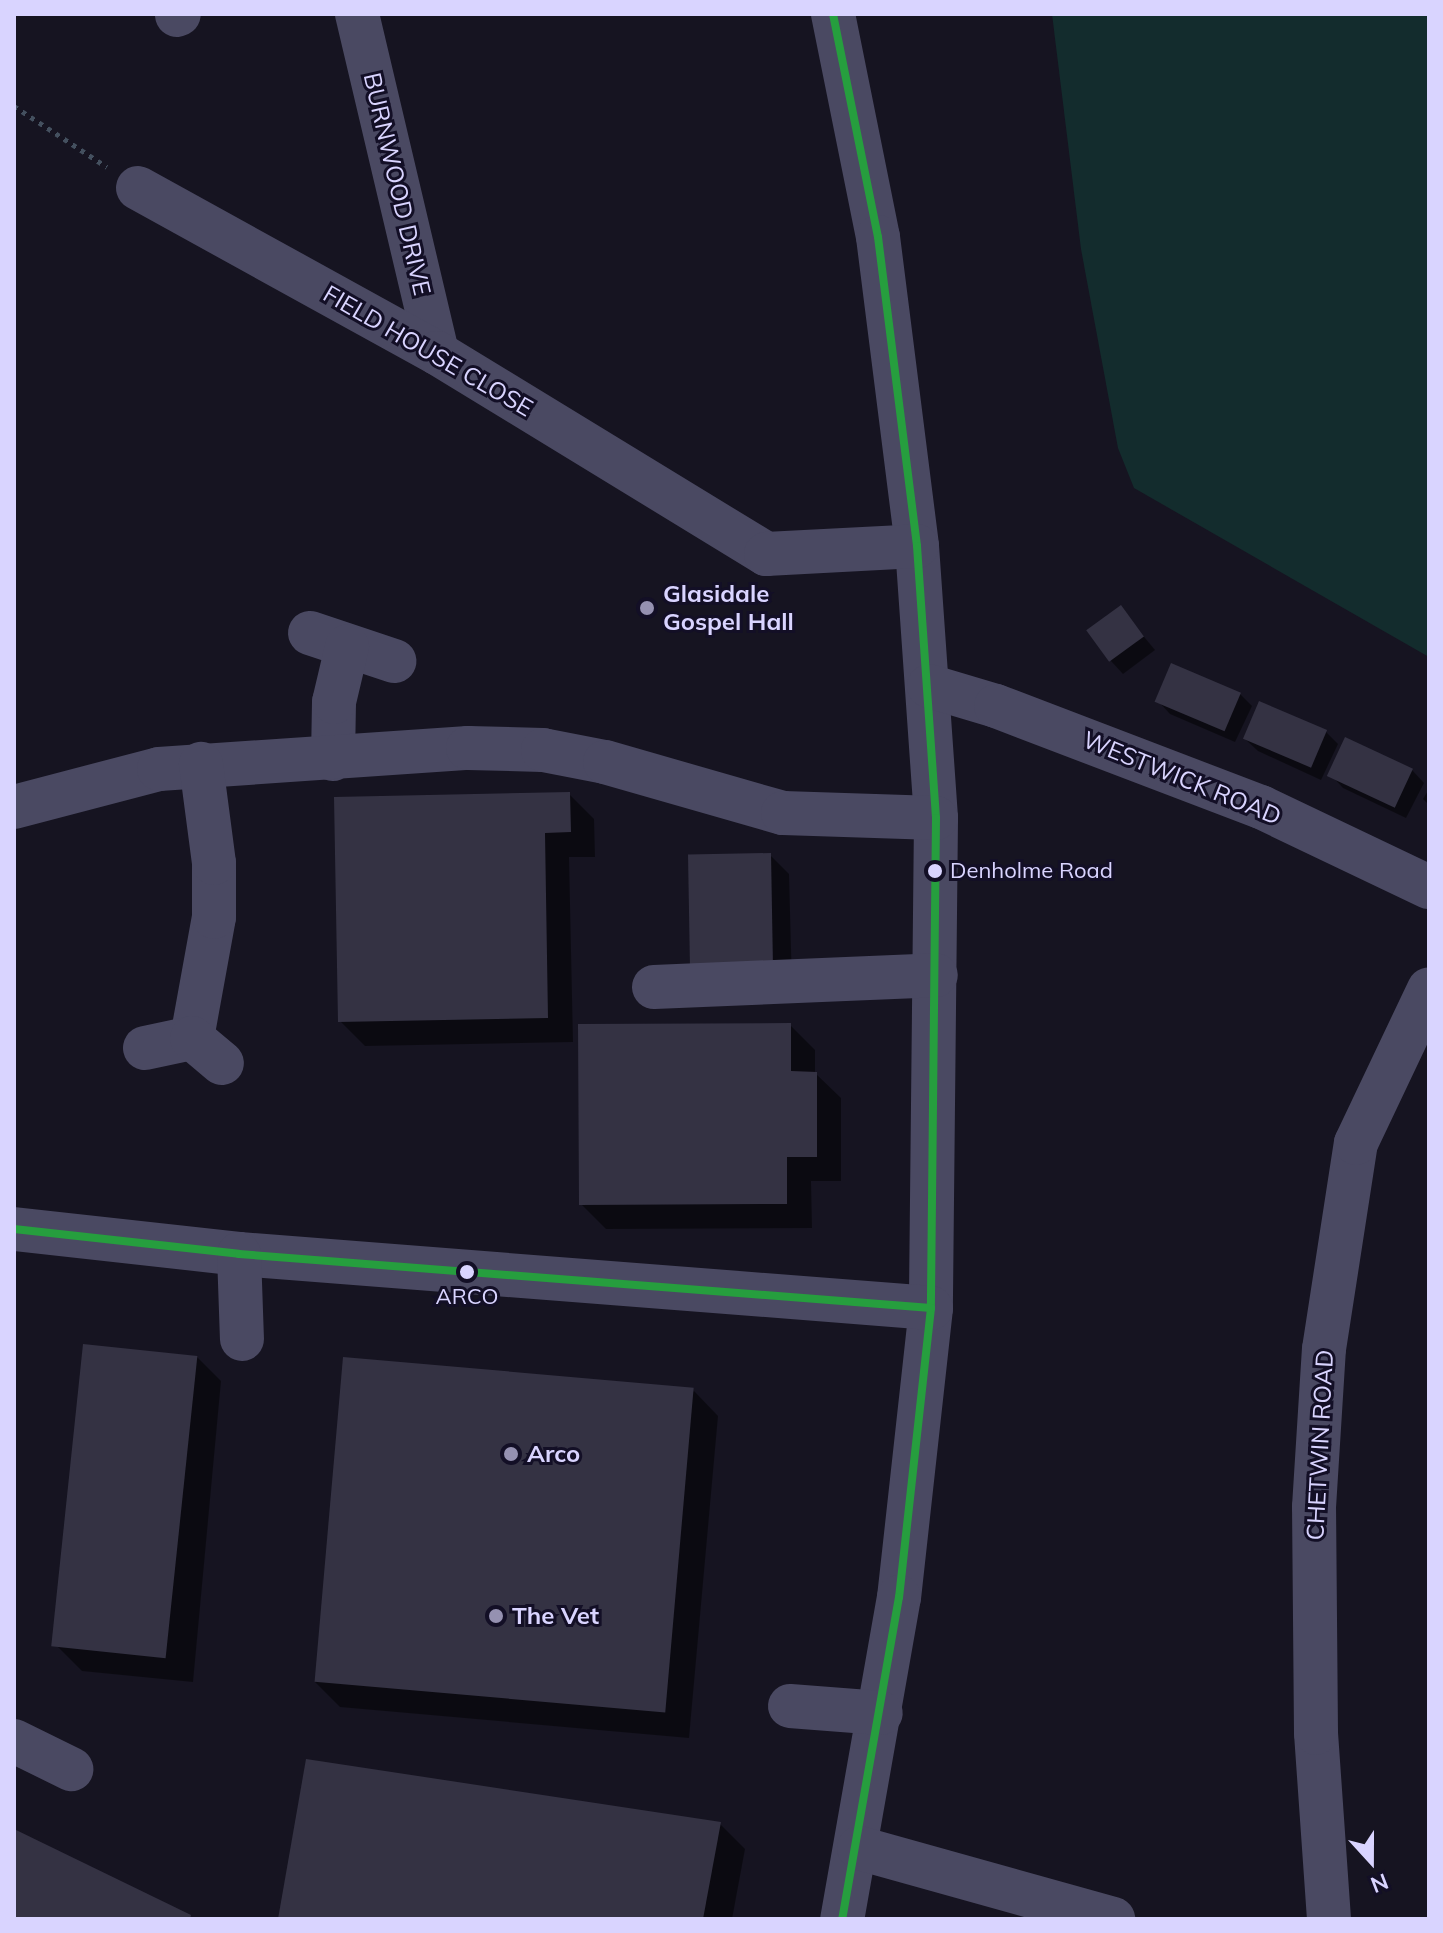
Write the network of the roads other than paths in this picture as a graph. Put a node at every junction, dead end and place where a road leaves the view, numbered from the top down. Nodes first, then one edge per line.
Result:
1 (357, 14) edge
2 (833, 14) edge
3 (138, 188) road end
4 (437, 353) junction
5 (917, 546) junction
6 (394, 661) dead end
7 (929, 686) junction
8 (333, 759) junction
9 (201, 764) junction
10 (17, 796) edge
11 (936, 818) junction
12 (1429, 887) edge
13 (936, 975) junction
14 (654, 987) dead end
15 (1429, 989) edge
16 (145, 1048) dead end
17 (14, 1229) edge
18 (239, 1254) junction
19 (931, 1308) junction
20 (242, 1339) dead end
21 (790, 1706) dead end
22 (881, 1713) junction
23 (14, 1741) edge
24 (71, 1769) dead end
25 (859, 1848) junction
26 (842, 1919) edge
27 (1113, 1919) edge
28 (1329, 1919) edge

1 - 4 street, BURNWOOD DRIVE
2 - 5 street
3 - 4 street, FIELD HOUSE CLOSE
4 - 5 street, FIELD HOUSE CLOSE
5 - 7 street
6 - 8 street
7 - 11 street
7 - 12 street, WESTWICK ROAD
8 - 9 street
8 - 11 street
9 - 10 street
9 - 16 street
11 - 13 street
13 - 14 street
13 - 19 street
15 - 28 street, CHETWIN ROAD
17 - 18 street
18 - 19 street
18 - 20 street
19 - 22 street
21 - 22 street
22 - 25 street
23 - 24 street
25 - 26 street
25 - 27 street

